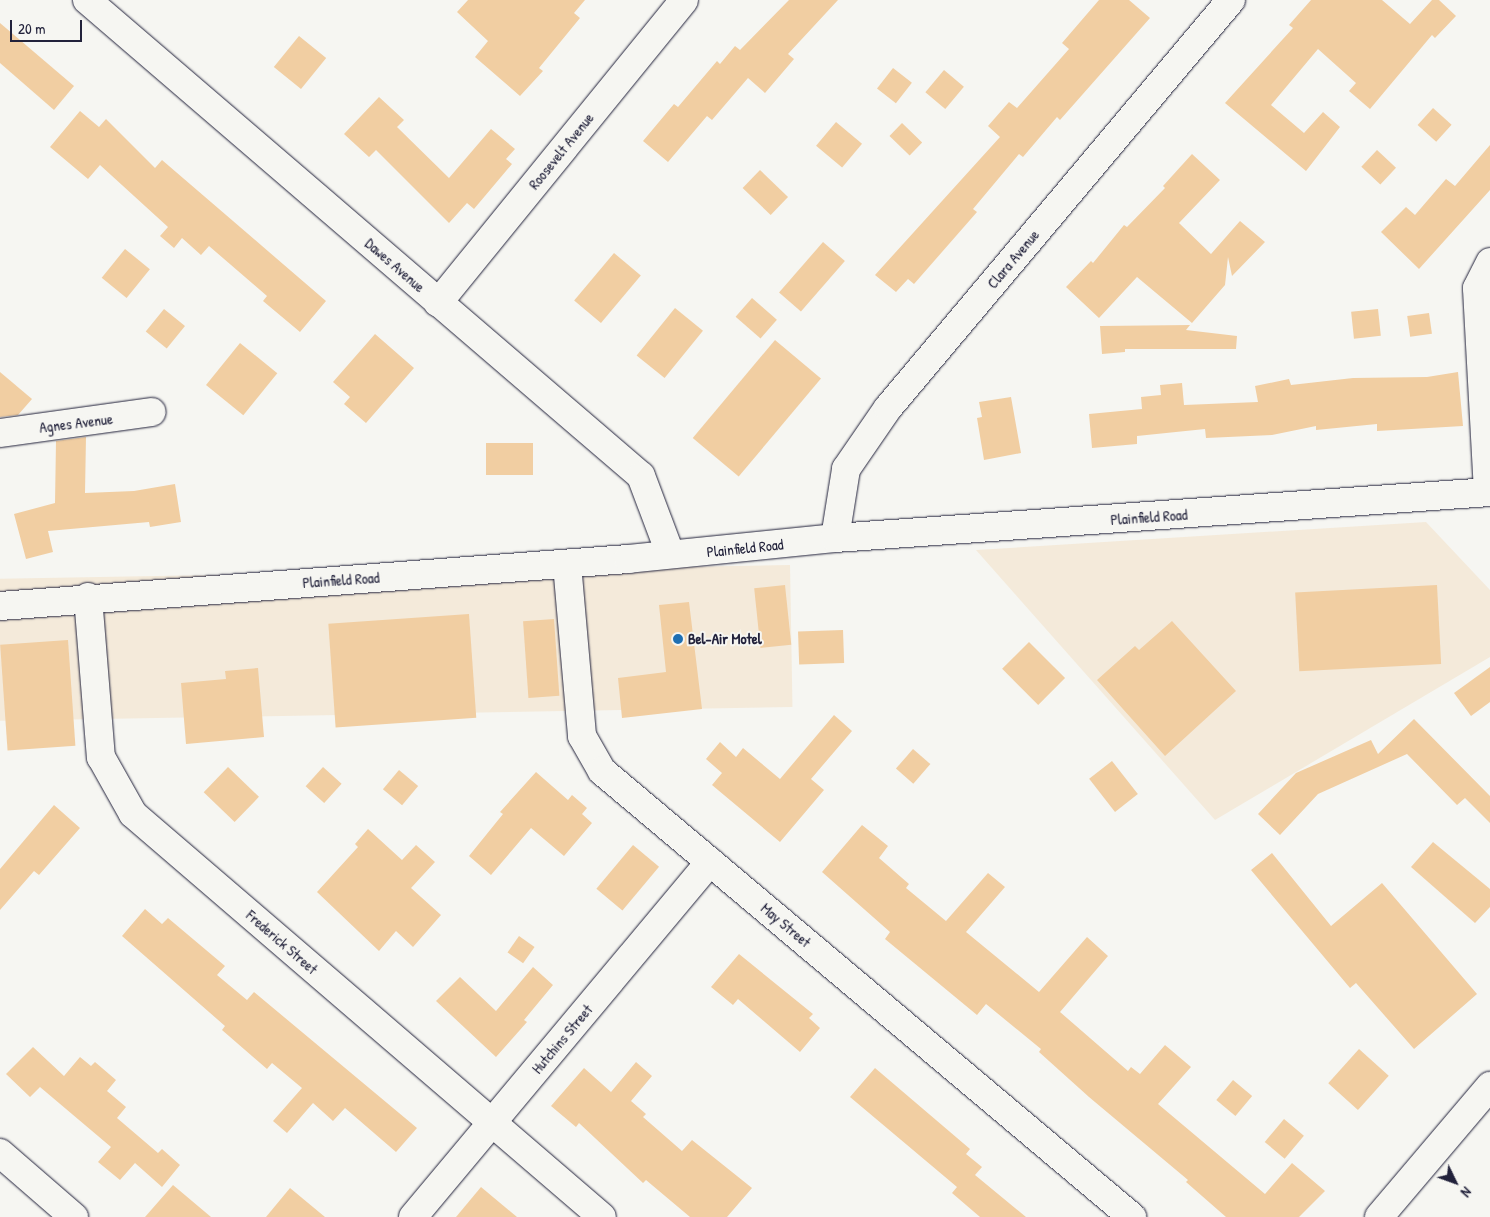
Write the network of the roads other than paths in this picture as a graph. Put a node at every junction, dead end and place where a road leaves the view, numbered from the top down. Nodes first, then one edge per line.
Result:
1 (87, 0) edge
2 (684, 0) edge
3 (1231, 0) edge
4 (1490, 262) edge
5 (438, 303) junction
6 (152, 412) dead end
7 (0, 432) edge
8 (1489, 492) edge
9 (835, 538) junction
10 (670, 553) junction
11 (566, 564) junction
12 (88, 598) junction
13 (0, 606) edge
14 (710, 862) junction
15 (1490, 1086) edge
16 (492, 1122) junction
17 (0, 1153) edge
18 (74, 1217) edge
19 (413, 1217) edge
20 (602, 1217) edge
21 (1132, 1217) edge
22 (1379, 1217) edge

1 - 5 street, Dawes Avenue
2 - 5 street, Roosevelt Avenue
3 - 9 street, Clara Avenue
4 - 8 street
5 - 10 street, Dawes Avenue
6 - 7 street, Agnes Avenue
8 - 9 street, Plainfield Road
9 - 10 street, Plainfield Road
10 - 11 street, Plainfield Road
11 - 12 street, Plainfield Road
11 - 14 street, May Street
12 - 13 street, Plainfield Road
12 - 16 street, Frederick Street
14 - 16 street, Hutchins Street
14 - 21 street, May Street
15 - 22 street
16 - 19 street, Hutchins Street
16 - 20 street, Frederick Street
17 - 18 street

